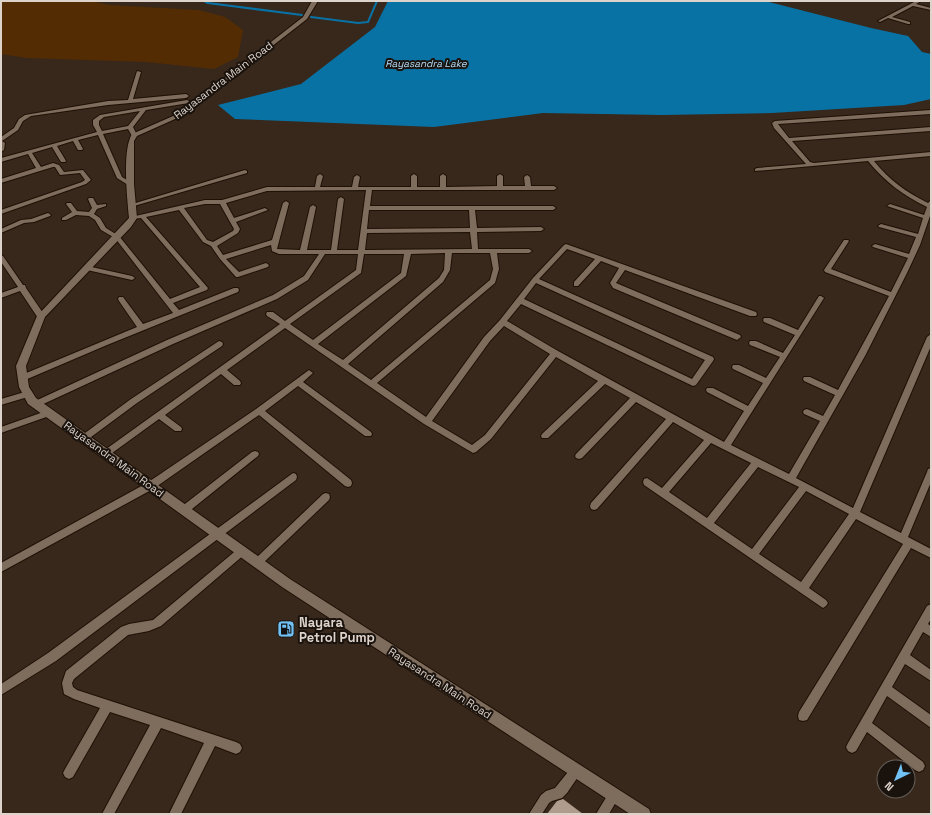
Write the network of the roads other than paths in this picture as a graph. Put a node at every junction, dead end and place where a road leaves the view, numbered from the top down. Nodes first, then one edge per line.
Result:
1 (315, 1) edge
2 (919, 1) edge
3 (912, 4) junction
4 (930, 8) edge
5 (888, 16) junction
6 (880, 21) dead end
7 (908, 23) dead end
8 (139, 72) dead end
9 (130, 101) junction
10 (144, 110) junction
11 (931, 112) edge
12 (931, 129) edge
13 (132, 131) junction
14 (101, 134) junction
15 (74, 139) junction
16 (1, 140) edge
17 (788, 140) junction
18 (1, 143) edge
19 (54, 145) junction
20 (80, 149) dead end
21 (1, 150) edge
22 (29, 152) junction
23 (931, 154) edge
24 (869, 159) junction
25 (1, 160) edge
26 (63, 161) dead end
27 (812, 164) junction
28 (38, 167) dead end
29 (757, 170) dead end
30 (245, 172) dead end
31 (320, 176) dead end
32 (357, 176) dead end
33 (414, 176) dead end
34 (443, 176) dead end
35 (500, 176) dead end
36 (527, 177) dead end
37 (1, 182) edge
38 (130, 184) junction
39 (355, 188) junction
40 (369, 188) junction
41 (414, 188) junction
42 (443, 188) junction
43 (500, 188) junction
44 (528, 188) junction
45 (554, 188) dead end
46 (317, 189) junction
47 (91, 199) dead end
48 (341, 199) dead end
49 (222, 202) junction
50 (286, 203) dead end
51 (69, 204) dead end
52 (930, 204) edge
53 (104, 205) dead end
54 (132, 205) junction
55 (890, 206) dead end
56 (180, 207) junction
57 (313, 207) dead end
58 (95, 208) junction
59 (366, 208) junction
60 (472, 208) junction
61 (553, 208) dead end
62 (265, 210) dead end
63 (1, 212) edge
64 (75, 213) junction
65 (91, 214) junction
66 (48, 215) dead end
67 (138, 217) junction
68 (926, 217) junction
69 (64, 219) dead end
70 (232, 221) junction
71 (881, 226) dead end
72 (541, 229) dead end
73 (474, 230) junction
74 (1, 231) edge
75 (364, 231) junction
76 (919, 236) junction
77 (117, 237) junction
78 (276, 241) junction
79 (846, 241) dead end
80 (212, 245) junction
81 (875, 246) dead end
82 (324, 251) junction
83 (334, 251) junction
84 (362, 251) junction
85 (408, 251) junction
86 (449, 251) junction
87 (475, 251) junction
88 (492, 251) junction
89 (529, 251) dead end
90 (303, 252) junction
91 (910, 257) junction
92 (1, 258) edge
93 (222, 258) junction
94 (600, 258) junction
95 (266, 265) dead end
96 (623, 267) junction
97 (87, 268) junction
98 (132, 278) dead end
99 (535, 280) junction
100 (576, 284) dead end
101 (22, 287) junction
102 (236, 290) dead end
103 (893, 295) junction
104 (1, 296) edge
105 (821, 298) dead end
106 (121, 299) dead end
107 (519, 300) junction
108 (170, 302) junction
109 (177, 313) junction
110 (270, 314) dead end
111 (753, 314) dead end
112 (41, 316) junction
113 (767, 320) dead end
114 (503, 322) junction
115 (285, 325) junction
116 (142, 328) junction
117 (799, 334) junction
118 (737, 337) dead end
119 (931, 337) edge
120 (752, 343) dead end
121 (219, 344) dead end
122 (314, 344) junction
123 (555, 353) junction
124 (784, 356) junction
125 (343, 364) junction
126 (736, 367) dead end
127 (221, 370) junction
128 (309, 373) dead end
129 (22, 378) junction
130 (807, 379) dead end
131 (604, 380) junction
132 (298, 382) junction
133 (768, 382) junction
134 (237, 384) dead end
135 (372, 384) junction
136 (710, 390) dead end
137 (28, 394) junction
138 (839, 394) junction
139 (636, 397) junction
140 (1, 402) edge
141 (36, 404) junction
142 (749, 410) junction
143 (259, 411) junction
144 (808, 412) dead end
145 (49, 413) junction
146 (159, 415) junction
147 (672, 418) junction
148 (824, 420) junction
149 (427, 422) junction
150 (178, 428) dead end
151 (1, 430) edge
152 (368, 434) dead end
153 (545, 436) dead end
154 (84, 438) junction
155 (710, 439) junction
156 (726, 446) junction
157 (105, 454) junction
158 (255, 454) dead end
159 (579, 456) dead end
160 (756, 463) junction
161 (931, 472) edge
162 (293, 476) dead end
163 (791, 479) junction
164 (647, 482) dead end
165 (348, 483) dead end
166 (150, 486) junction
167 (804, 487) junction
168 (663, 493) junction
169 (326, 497) dead end
170 (594, 506) dead end
171 (184, 510) junction
172 (855, 513) junction
173 (708, 524) junction
174 (218, 533) junction
175 (906, 540) junction
176 (242, 551) junction
177 (931, 554) edge
178 (753, 555) junction
179 (258, 562) junction
180 (1, 568) edge
181 (803, 588) junction
182 (823, 603) dead end
183 (931, 609) edge
184 (922, 625) junction
185 (931, 632) edge
186 (904, 657) junction
187 (931, 676) edge
188 (886, 689) junction
189 (1, 690) edge
190 (108, 705) junction
191 (802, 716) dead end
192 (158, 722) junction
193 (931, 722) edge
194 (866, 725) junction
195 (212, 740) junction
196 (852, 747) dead end
197 (236, 748) dead end
198 (919, 766) dead end
199 (576, 771) junction
200 (70, 773) dead end
201 (614, 795) junction
202 (108, 814) edge
203 (175, 814) edge
204 (535, 814) edge
205 (602, 814) edge
206 (644, 814) edge

1 - 13 street, Rayasandra Main Road
2 - 3 street
3 - 4 street
3 - 5 street
5 - 6 street
5 - 7 street
8 - 9 street
9 - 10 street
9 - 16 street
10 - 13 street
10 - 14 street
11 - 17 street
12 - 17 street
13 - 14 street
13 - 38 street
14 - 15 street
14 - 38 street
15 - 19 street
15 - 20 street
17 - 27 street
18 - 21 street
19 - 22 street
19 - 26 street
22 - 25 street
22 - 28 street
23 - 24 street
24 - 27 street
24 - 52 street
27 - 29 street
30 - 54 street
31 - 46 street
32 - 39 street
33 - 41 street
34 - 42 street
35 - 43 street
36 - 44 street
37 - 63 street
38 - 54 street
39 - 40 street
39 - 46 street
40 - 41 street
40 - 59 street
41 - 42 street
42 - 43 street
43 - 44 street
44 - 45 street
46 - 49 street
47 - 58 street
48 - 83 street
49 - 56 street
49 - 70 street
50 - 78 street
51 - 64 street
52 - 68 street
53 - 58 street
54 - 67 street
55 - 68 street
56 - 67 street
56 - 80 street
57 - 90 street
58 - 65 street
59 - 60 street
59 - 75 street
60 - 61 street
60 - 73 street
62 - 70 street
64 - 65 street
64 - 69 street
65 - 77 street
66 - 74 street
67 - 77 street, Rayasandra Main Road
67 - 108 street
68 - 76 street
70 - 80 street
71 - 76 street
72 - 73 street
73 - 75 street
73 - 87 street
75 - 84 street
76 - 91 street
77 - 97 street, Rayasandra Main Road
77 - 108 street
78 - 90 street
78 - 93 street
79 - 103 street
80 - 93 street
81 - 91 street
82 - 83 street
82 - 90 street
82 - 141 street
83 - 84 street
84 - 85 street
84 - 115 street
85 - 86 street
85 - 122 street
86 - 87 street
86 - 125 street
87 - 88 street
88 - 89 street
88 - 135 street
91 - 103 street
92 - 101 street
93 - 95 street
94 - 96 street
94 - 99 street
94 - 100 street
96 - 111 street
96 - 118 street
97 - 98 street
97 - 112 street, Rayasandra Main Road
99 - 107 street
99 - 107 street
101 - 104 street
101 - 112 street
102 - 109 street
103 - 138 street
105 - 117 street
106 - 116 street
107 - 114 street
108 - 109 street
109 - 116 street
110 - 115 street
112 - 129 street, Rayasandra Main Road
113 - 117 street
114 - 123 street
114 - 149 street
115 - 122 street
115 - 127 street
116 - 129 street
117 - 124 street
119 - 172 street
120 - 124 street
121 - 154 street
122 - 125 street
123 - 131 street
123 - 149 street
124 - 133 street
125 - 135 street
126 - 133 street
127 - 134 street
127 - 146 street
128 - 132 street
129 - 137 street, Rayasandra Main Road
130 - 138 street
131 - 139 street
131 - 153 street
132 - 143 street
132 - 152 street
133 - 142 street
135 - 149 street
136 - 142 street
137 - 140 street
137 - 141 street, Rayasandra Main Road
138 - 148 street
139 - 147 street
139 - 159 street
141 - 145 street, Rayasandra Main Road
142 - 156 street
143 - 165 street
143 - 166 street
144 - 148 street
145 - 151 street
145 - 154 street, Rayasandra Main Road
146 - 150 street
146 - 157 street
147 - 155 street
147 - 170 street
148 - 163 street
154 - 157 street, Rayasandra Main Road
155 - 156 street
155 - 168 street
156 - 160 street
157 - 166 street, Rayasandra Main Road
158 - 171 street
160 - 163 street
160 - 173 street
161 - 175 street
162 - 174 street
163 - 167 street
164 - 168 street
166 - 171 street, Rayasandra Main Road
166 - 180 street
167 - 172 street
167 - 178 street
168 - 173 street
169 - 179 street
171 - 174 street, Rayasandra Main Road
172 - 175 street
172 - 181 street
173 - 178 street
174 - 176 street, Rayasandra Main Road
174 - 189 street
175 - 177 street
175 - 191 street
176 - 179 street, Rayasandra Main Road
176 - 190 street
178 - 181 street
179 - 199 street, Rayasandra Main Road
181 - 182 street
183 - 184 street
184 - 185 street
184 - 186 street
186 - 187 street
186 - 188 street
188 - 193 street
188 - 194 street
190 - 192 street
190 - 200 street
192 - 195 street
192 - 202 street
194 - 196 street
194 - 198 street
195 - 197 street
195 - 203 street
199 - 201 street, Rayasandra Main Road
199 - 204 street
201 - 205 street
201 - 206 street, Rayasandra Main Road

